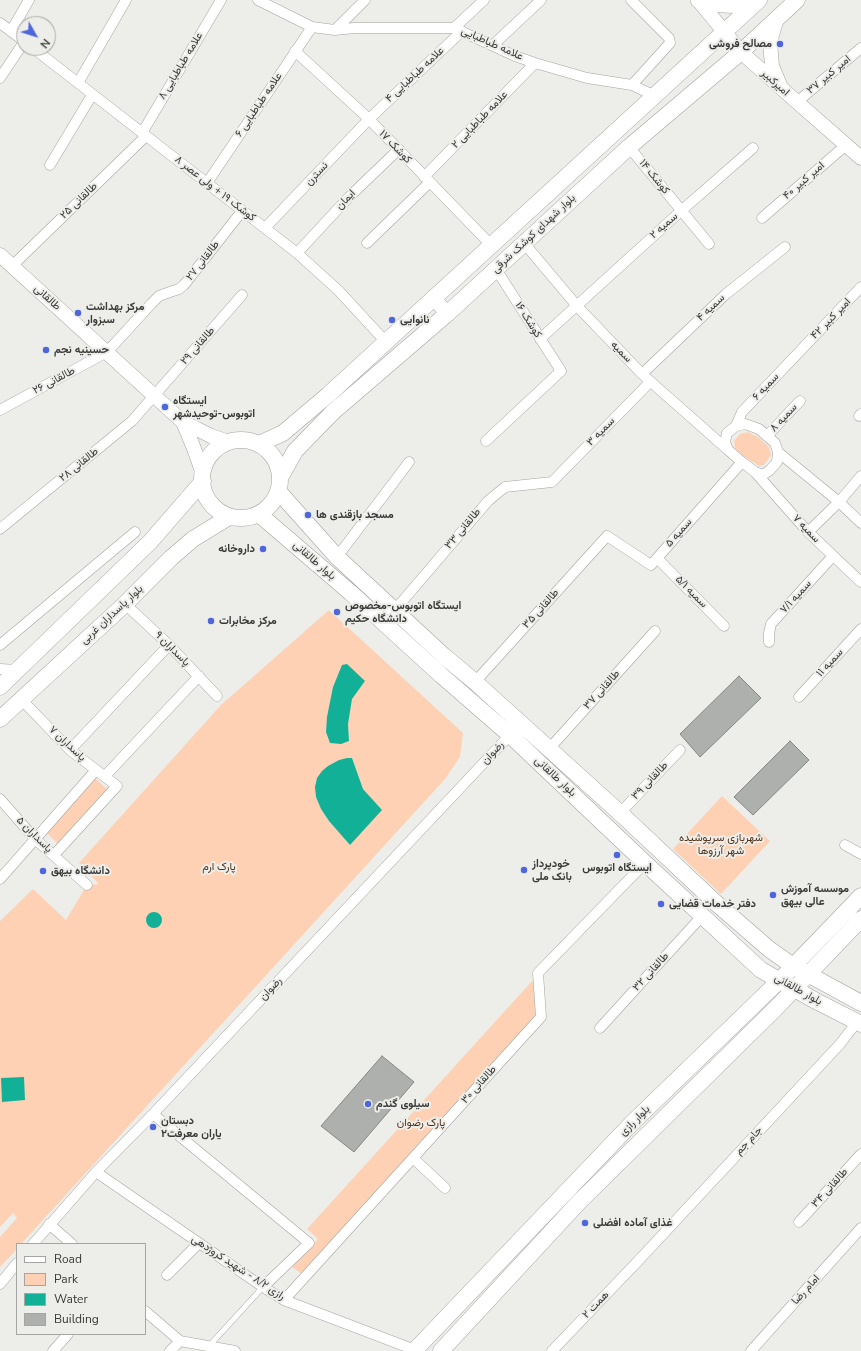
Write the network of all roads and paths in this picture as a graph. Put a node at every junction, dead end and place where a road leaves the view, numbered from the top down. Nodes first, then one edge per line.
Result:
1 (29, 0) edge
2 (126, 0) edge
3 (221, 0) edge
4 (258, 0) edge
5 (365, 0) edge
6 (484, 0) edge
7 (541, 0) edge
8 (631, 0) edge
9 (698, 0) edge
10 (754, 0) edge
11 (759, 0) edge
12 (797, 0) edge
13 (777, 18) junction
14 (0, 23) edge
15 (312, 27) junction
16 (458, 29) junction
17 (335, 30) junction
18 (724, 30) junction
19 (11, 31) junction
20 (16, 35) edge
21 (493, 45) junction
22 (861, 48) edge
23 (295, 51) junction
24 (741, 52) junction
25 (16, 54) edge
26 (43, 56) edge
27 (535, 63) junction
28 (0, 78) edge
29 (78, 83) junction
30 (632, 85) junction
31 (782, 89) junction
32 (92, 95) junction
33 (655, 96) junction
34 (797, 102) junction
35 (369, 119) junction
36 (144, 134) junction
37 (846, 145) junction
38 (629, 147) junction
39 (753, 148) dead end
40 (399, 150) junction
41 (861, 158) edge
42 (50, 165) dead end
43 (427, 179) junction
44 (207, 183) junction
45 (242, 211) junction
46 (681, 211) junction
47 (762, 218) dead end
48 (265, 228) junction
49 (367, 243) dead end
50 (524, 243) junction
51 (709, 244) dead end
52 (492, 246) junction
53 (786, 247) dead end
54 (297, 253) junction
55 (0, 255) edge
56 (12, 266) junction
57 (496, 269) junction
58 (861, 287) edge
59 (242, 296) dead end
60 (434, 298) junction
61 (577, 306) junction
62 (447, 314) junction
63 (540, 339) junction
64 (386, 342) junction
65 (800, 350) joint
66 (107, 352) junction
67 (642, 374) junction
68 (650, 382) junction
69 (154, 397) junction
70 (800, 401) dead end
71 (0, 410) edge
72 (183, 422) junction
73 (736, 426) junction
74 (767, 436) junction
75 (486, 440) dead end
76 (229, 442) junction
77 (259, 444) junction
78 (728, 450) junction
79 (778, 452) junction
80 (409, 462) dead end
81 (742, 462) junction
82 (755, 472) junction
83 (203, 476) junction
84 (861, 476) edge
85 (552, 482) joint
86 (280, 484) junction
87 (838, 502) junction
88 (260, 514) junction
89 (229, 517) junction
90 (861, 523) edge
91 (0, 529) edge
92 (135, 532) dead end
93 (808, 532) junction
94 (607, 536) joint
95 (833, 556) junction
96 (337, 557) junction
97 (657, 558) junction
98 (861, 582) edge
99 (125, 604) junction
100 (394, 611) junction
101 (724, 626) dead end
102 (861, 629) edge
103 (655, 631) dead end
104 (769, 642) dead end
105 (0, 645) edge
106 (169, 645) junction
107 (0, 669) edge
108 (18, 670) junction
109 (199, 676) junction
110 (475, 682) junction
111 (0, 687) edge
112 (217, 696) dead end
113 (799, 697) dead end
114 (21, 699) junction
115 (0, 719) edge
116 (510, 735) junction
117 (549, 749) junction
118 (70, 750) junction
119 (680, 750) dead end
120 (100, 773) junction
121 (0, 799) edge
122 (620, 813) junction
123 (36, 840) junction
124 (845, 844) dead end
125 (861, 854) edge
126 (54, 855) junction
127 (645, 863) junction
128 (0, 879) edge
129 (87, 885) dead end
130 (861, 896) edge
131 (702, 916) junction
132 (861, 919) edge
133 (793, 966) junction
134 (809, 974) junction
135 (779, 981) junction
136 (794, 988) junction
137 (861, 1003) edge
138 (859, 1023) edge
139 (600, 1028) dead end
140 (153, 1114) junction
141 (861, 1154) edge
142 (413, 1158) junction
143 (96, 1172) junction
144 (445, 1188) dead end
145 (567, 1190) junction
146 (579, 1202) junction
147 (800, 1222) dead end
148 (49, 1224) junction
149 (861, 1228) edge
150 (34, 1243) edge
151 (71, 1243) edge
152 (199, 1243) junction
153 (639, 1260) joint
154 (16, 1264) edge
155 (167, 1275) dead end
156 (0, 1284) edge
157 (263, 1287) junction
158 (284, 1300) junction
159 (146, 1312) edge
160 (67, 1335) edge
161 (180, 1341) junction
162 (208, 1346) junction
163 (414, 1350) edge
164 (53, 1351) edge
165 (170, 1351) edge
166 (235, 1351) edge
167 (441, 1351) edge
168 (552, 1351) edge
169 (751, 1351) edge

1 - 19 street
2 - 29 street
3 - 36 street, علامه طباطبایی ۸
4 - 15 street, علامه طباطبایی
5 - 17 street
6 - 16 street, علامه طباطبایی ۴
7 - 21 street
8 - 30 street
9 - 10 main road
9 - 18 main road, امیرکبیر
11 - 18 main road, بلوار شهدای کوشک شرقی
12 - 13 main road, بلوار شهدای کوشک شرقی
13 - 24 main road, بلوار شهدای کوشک شرقی
13 - 31 main road
14 - 19 street
15 - 17 street, علامه طباطبایی
15 - 23 street, علامه طباطبایی ۶
16 - 17 street, علامه طباطبایی
16 - 21 street, علامه طباطبایی
16 - 35 street, علامه طباطبایی ۴
18 - 24 main road, امیرکبیر
18 - 33 main road, بلوار شهدای کوشک شرقی
19 - 20 street
21 - 27 street, علامه طباطبایی
22 - 34 street, امیر کبیر ۳۷
23 - 35 street, کوشک ۱۷
23 - 44 street, علامه طباطبایی ۶
24 - 31 main road, امیرکبیر
24 - 38 main road, بلوار شهدای کوشک شرقی
25 - 28 street
26 - 29 street, کوشک ۱۹ + ولی عصر ۸
27 - 30 street, علامه طباطبایی
27 - 43 street, علامه طباطبایی ۲
29 - 32 street, کوشک ۱۹ + ولی عصر ۸
30 - 33 street, علامه طباطبایی
31 - 34 main road, امیرکبیر
32 - 36 street, کوشک ۱۹ + ولی عصر ۸
32 - 42 street
33 - 52 main road, بلوار شهدای کوشک شرقی
34 - 37 main road, امیرکبیر
35 - 40 street, کوشک ۱۷
35 - 48 street, نسترن
36 - 44 street, کوشک ۱۹ + ولی عصر ۸
36 - 56 street, طالقانی ۲۵
37 - 41 main road, امیرکبیر
37 - 47 street, امیر کبیر ۴۰
38 - 46 street, کوشک ۱۴
38 - 50 main road, بلوار شهدای کوشک شرقی
39 - 46 street, سمیه ۲
40 - 43 street, کوشک ۱۷
40 - 54 street, ایمان
43 - 49 street, علامه طباطبایی ۲
43 - 52 street, کوشک ۱۷
44 - 45 street, کوشک ۱۹ + ولی عصر ۸
45 - 48 street, کوشک ۱۹ + ولی عصر ۸
45 - 66 street, طالقانی ۲۷
46 - 51 street, کوشک ۱۴
46 - 61 street, سمیه ۲
48 - 54 street, کوشک ۱۹ + ولی عصر ۸
50 - 57 main road, بلوار شهدای کوشک شرقی
50 - 61 street, سمیه
52 - 60 main road, بلوار شهدای کوشک شرقی
53 - 67 street, سمیه ۴
54 - 64 street, کوشک ۱۹ + ولی عصر ۸
55 - 56 main road, طالقانی
56 - 66 main road, طالقانی
57 - 62 main road, بلوار شهدای کوشک شرقی
57 - 63 street, کوشک ۱۶
58 - 65 street, امیر کبیر ۴۲
59 - 69 street, طالقانی ۲۹
60 - 62 main road
60 - 64 main road, بلوار شهدای کوشک شرقی
61 - 63 street, سمیه ۲
61 - 67 street, سمیه
62 - 86 main road, بلوار شهدای کوشک شرقی
63 - 75 street, کوشک ۱۶
64 - 77 main road, بلوار شهدای کوشک شرقی
65 - 73 street, سمیه ۶
66 - 69 main road, طالقانی
66 - 71 street, طالقانی ۲۶
67 - 68 street, سمیه
68 - 78 street, سمیه
68 - 85 street, سمیه ۳
69 - 72 main road, طالقانی
69 - 91 street, طالقانی ۲۸
70 - 74 street, سمیه ۸
72 - 76 main road
72 - 83 main road
73 - 74 street
73 - 78 street
74 - 79 street
76 - 77 main road
76 - 83 main road
77 - 86 main road
78 - 81 street
79 - 82 street
79 - 87 street
80 - 96 street
81 - 82 street
81 - 97 street, سمیه ۵
82 - 93 street, سمیه ۷
83 - 89 main road
83 - 108 main road
84 - 87 street
85 - 100 street, طالقانی ۳۳
86 - 88 main road
86 - 96 main road, بلوار طالقانی
87 - 90 street
87 - 93 street
88 - 89 main road
88 - 116 main road, بلوار طالقانی
89 - 99 main road, بلوار پاسداران غربی
92 - 105 street
93 - 95 street, سمیه ۷
94 - 97 street, سمیه ۵
94 - 110 street, طالقانی ۳۵
95 - 98 street, سمیه ۷
95 - 104 street, سمیه ۷/۱
96 - 100 main road, بلوار طالقانی
97 - 101 street, سمیه ۵/۱
99 - 106 street, پاسداران ۹
99 - 114 main road, بلوار پاسداران غربی
100 - 110 main road, بلوار طالقانی
102 - 113 street, سمیه ۱۱
103 - 117 street, طالقانی ۳۷
106 - 109 street, پاسداران ۹
106 - 118 street
107 - 108 street
108 - 111 main road
109 - 112 street, پاسداران ۹
109 - 120 street
110 - 117 main road, بلوار طالقانی
114 - 115 main road, بلوار پاسداران غربی
114 - 118 street, پاسداران ۷
116 - 127 main road, بلوار طالقانی
116 - 140 street, رضوان
117 - 122 main road, بلوار طالقانی
118 - 120 street, پاسداران ۷
119 - 122 street, طالقانی ۳۹
120 - 123 street
120 - 126 street, پاسداران ۷
121 - 123 street, پاسداران ۵
122 - 133 main road, بلوار طالقانی
123 - 126 street, پاسداران ۵
123 - 128 street
124 - 125 street
126 - 129 street, پاسداران ۵
127 - 131 main road, بلوار طالقانی
127 - 142 street, طالقانی ۳۰
130 - 133 main road, بلوار رازی
131 - 135 main road, بلوار طالقانی
131 - 139 street, طالقانی ۳۲
132 - 134 main road
133 - 134 main road, بلوار طالقانی
133 - 135 main road, بلوار رازی
134 - 136 main road, بلوار رازی
134 - 137 main road, بلوار طالقانی
135 - 136 main road, بلوار طالقانی
135 - 145 main road, بلوار رازی
136 - 138 main road, بلوار طالقانی
136 - 146 main road, بلوار رازی
138 - 153 street, جام جم
140 - 143 street, رضوان
140 - 157 street
141 - 147 street, طالقانی ۳۴
142 - 144 street
142 - 158 street, طالقانی ۳۰
143 - 148 street, رضوان
143 - 152 street, رازی ۸/۲ - شهید کروژدهی
145 - 146 main road
145 - 163 main road, بلوار رازی
146 - 167 main road, بلوار رازی
148 - 150 street, رضوان
148 - 151 street
149 - 169 street, امام رضا
152 - 155 street
152 - 157 street, رازی ۸/۲ - شهید کروژدهی
153 - 168 street, همت ۲
154 - 156 street
157 - 158 street, رازی ۸/۲ - شهید کروژدهی
157 - 162 lane
158 - 163 street, رازی ۸/۲ - شهید کروژدهی
159 - 161 street
160 - 164 street
161 - 162 street
161 - 165 street
162 - 166 street

